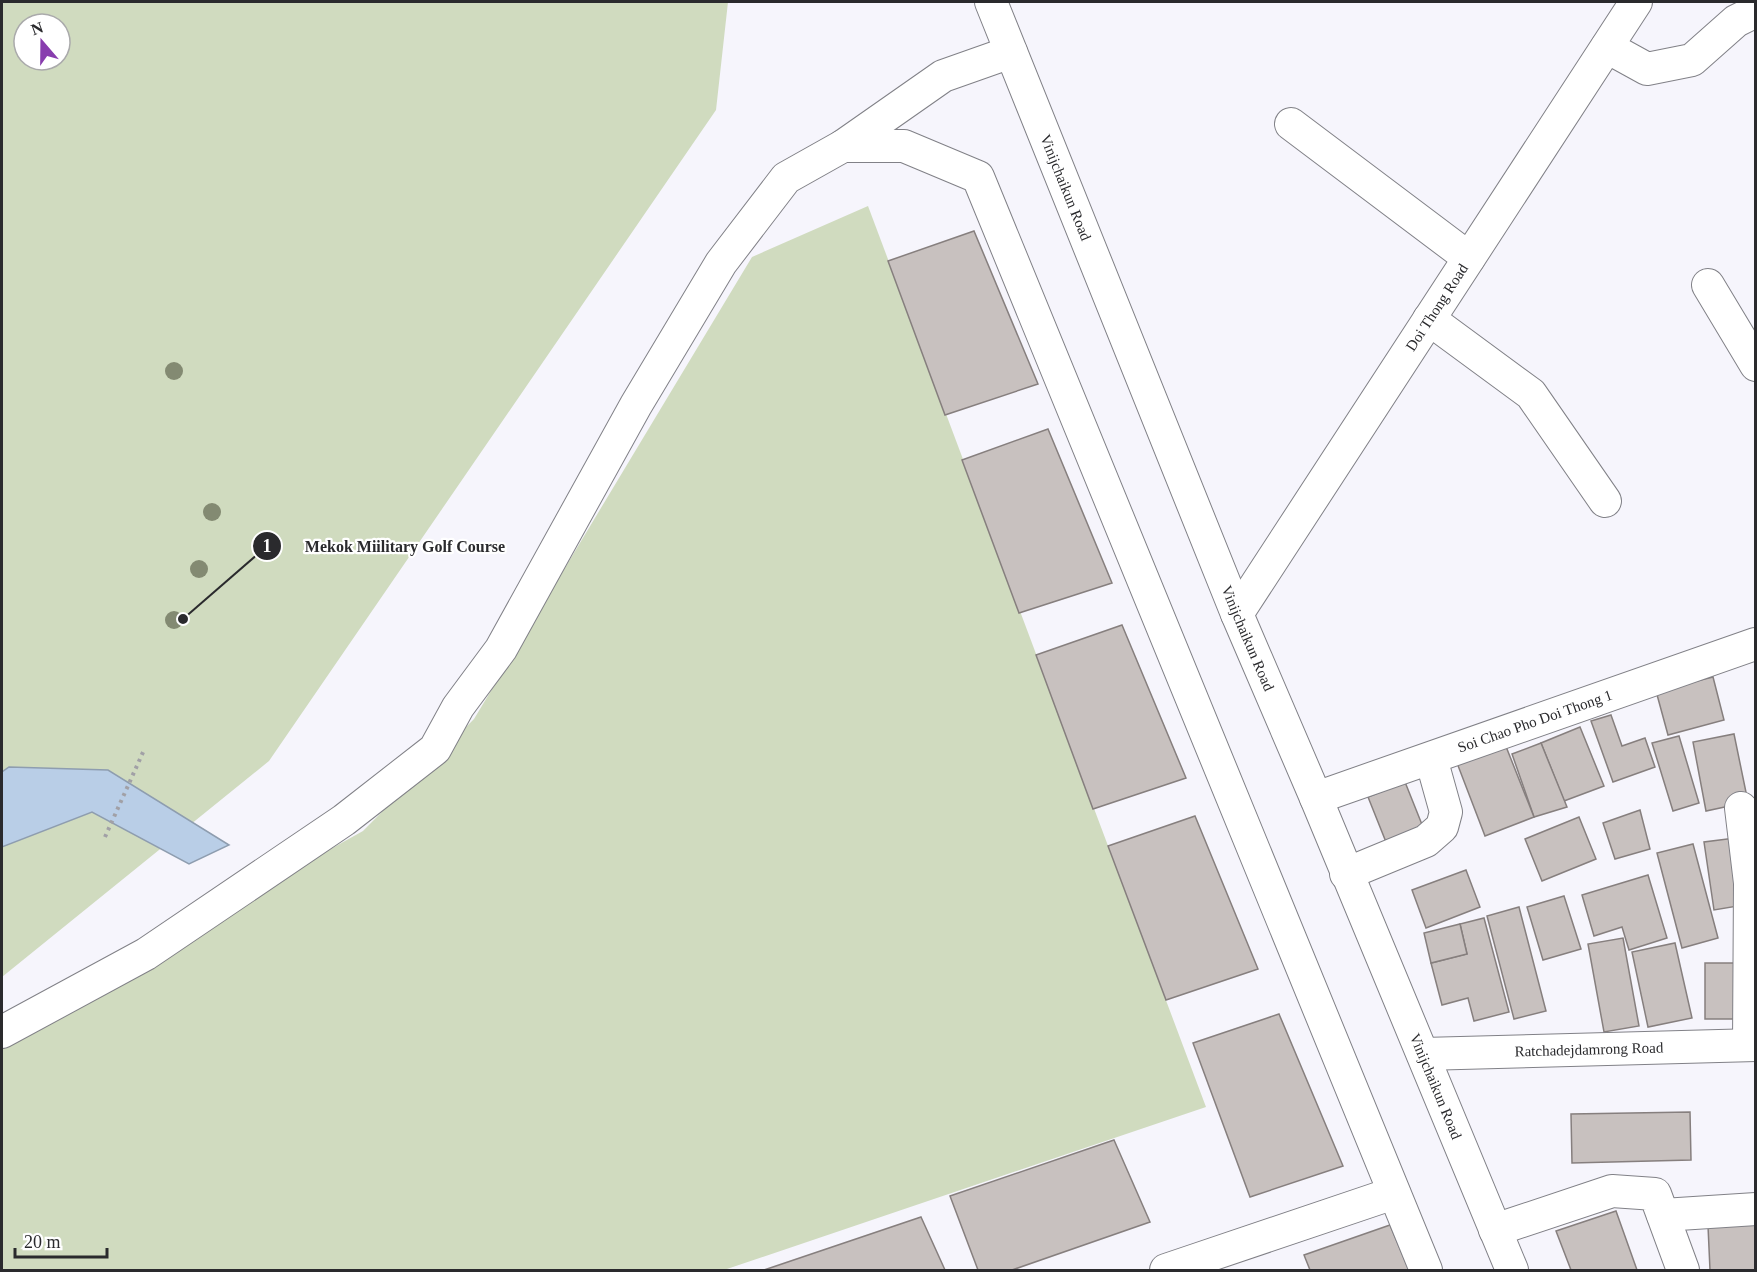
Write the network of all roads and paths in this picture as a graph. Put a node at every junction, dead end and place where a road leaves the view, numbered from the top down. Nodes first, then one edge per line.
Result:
1 (991, 2) edge
2 (1636, 2) edge
3 (1755, 11) edge
4 (1606, 47) junction
5 (1011, 52) junction
6 (1291, 124) dead end
7 (843, 146) junction
8 (1469, 258) junction
9 (1708, 285) dead end
10 (1429, 319) junction
11 (1755, 365) edge
12 (1605, 501) dead end
13 (1237, 614) junction
14 (1755, 644) edge
15 (144, 750) dead end
16 (1434, 769) dead end
17 (1316, 798) junction
18 (1741, 808) dead end
19 (105, 837) dead end
20 (1346, 874) junction
21 (2, 1032) edge
22 (1752, 1045) edge
23 (1423, 1054) junction
24 (1394, 1193) junction
25 (1755, 1209) edge
26 (1663, 1215) junction
27 (1495, 1230) junction
28 (1166, 1270) edge
29 (1426, 1270) edge
30 (1512, 1270) edge
31 (1683, 1270) edge

1 - 5 street, Vinijchaikun Road
2 - 4 street, Doi Thong Road
3 - 4 street
4 - 8 street, Doi Thong Road
5 - 7 street
5 - 13 street, Vinijchaikun Road
6 - 8 street
7 - 21 street
7 - 24 street
8 - 10 street, Doi Thong Road
9 - 11 street
10 - 12 street
10 - 13 street, Doi Thong Road
13 - 17 street, Vinijchaikun Road
14 - 17 street, Soi Chao Pho Doi Thong 1
15 - 19 path
16 - 20 street
17 - 20 street, Vinijchaikun Road
18 - 22 street
20 - 23 street, Vinijchaikun Road
22 - 23 street, Ratchadejdamrong Road
23 - 27 street, Vinijchaikun Road
24 - 28 street
24 - 29 street
25 - 26 street
26 - 27 street
26 - 31 street
27 - 30 street, Vinijchaikun Road

